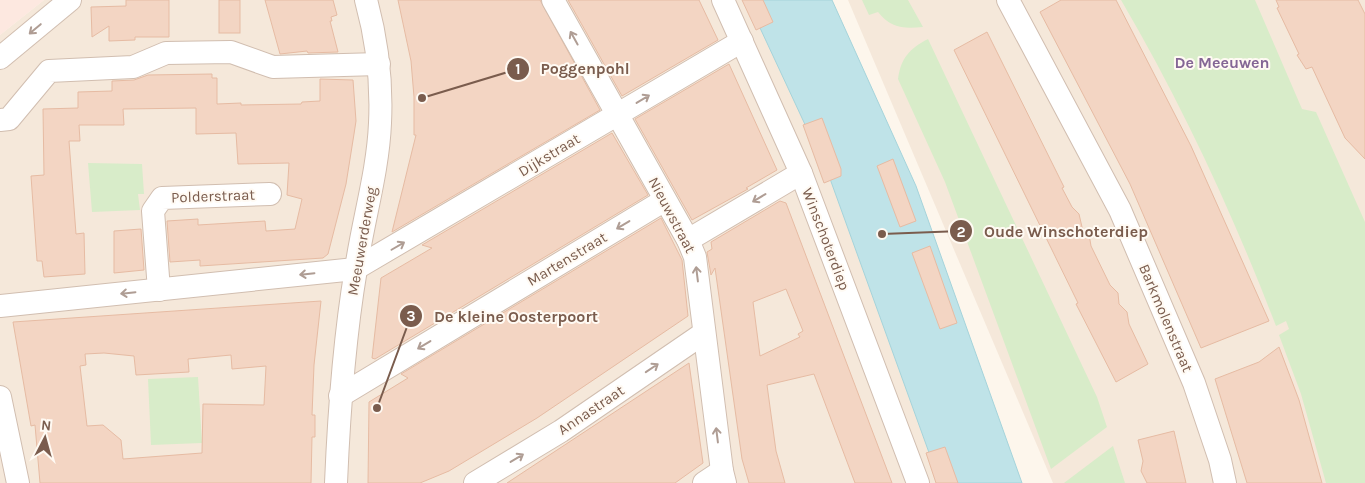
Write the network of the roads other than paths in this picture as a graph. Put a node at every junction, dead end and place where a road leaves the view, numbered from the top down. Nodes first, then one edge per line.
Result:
1 (70, 0) edge
2 (366, 0) edge
3 (553, 0) edge
4 (723, 0) edge
5 (1008, 0) edge
6 (742, 40) junction
7 (0, 58) edge
8 (379, 64) junction
9 (616, 115) junction
10 (5, 119) edge
11 (801, 173) junction
12 (270, 194) dead end
13 (665, 200) junction
14 (688, 240) junction
15 (356, 269) junction
16 (159, 290) junction
17 (0, 306) edge
18 (704, 333) junction
19 (340, 396) junction
20 (0, 397) edge
21 (717, 479) edge
22 (18, 483) edge
23 (336, 483) edge
24 (475, 483) edge
25 (918, 483) edge
26 (1225, 483) edge

1 -> 7 street
2 - 8 street, Meeuwerderweg
9 -> 3 street, Nieuwstraat
4 - 6 street, Winschoterdiep
5 - 26 street, Barkmolenstraat
9 -> 6 street, Dijkstraat
6 - 11 street, Winschoterdiep
8 - 10 street
8 - 15 street, Meeuwerderweg
9 - 13 street, Nieuwstraat
15 -> 9 street, Dijkstraat
11 -> 14 street
11 - 25 street, Winschoterdiep
12 - 16 street, Polderstraat
13 - 14 street, Nieuwstraat
13 -> 19 street, Martenstraat
18 -> 14 street, Nieuwstraat
15 -> 16 street
15 - 19 street, Meeuwerderweg
16 -> 17 street
21 -> 18 street, Nieuwstraat
24 -> 18 street, Annastraat
19 - 23 street, Meeuwerderweg
20 - 22 street

